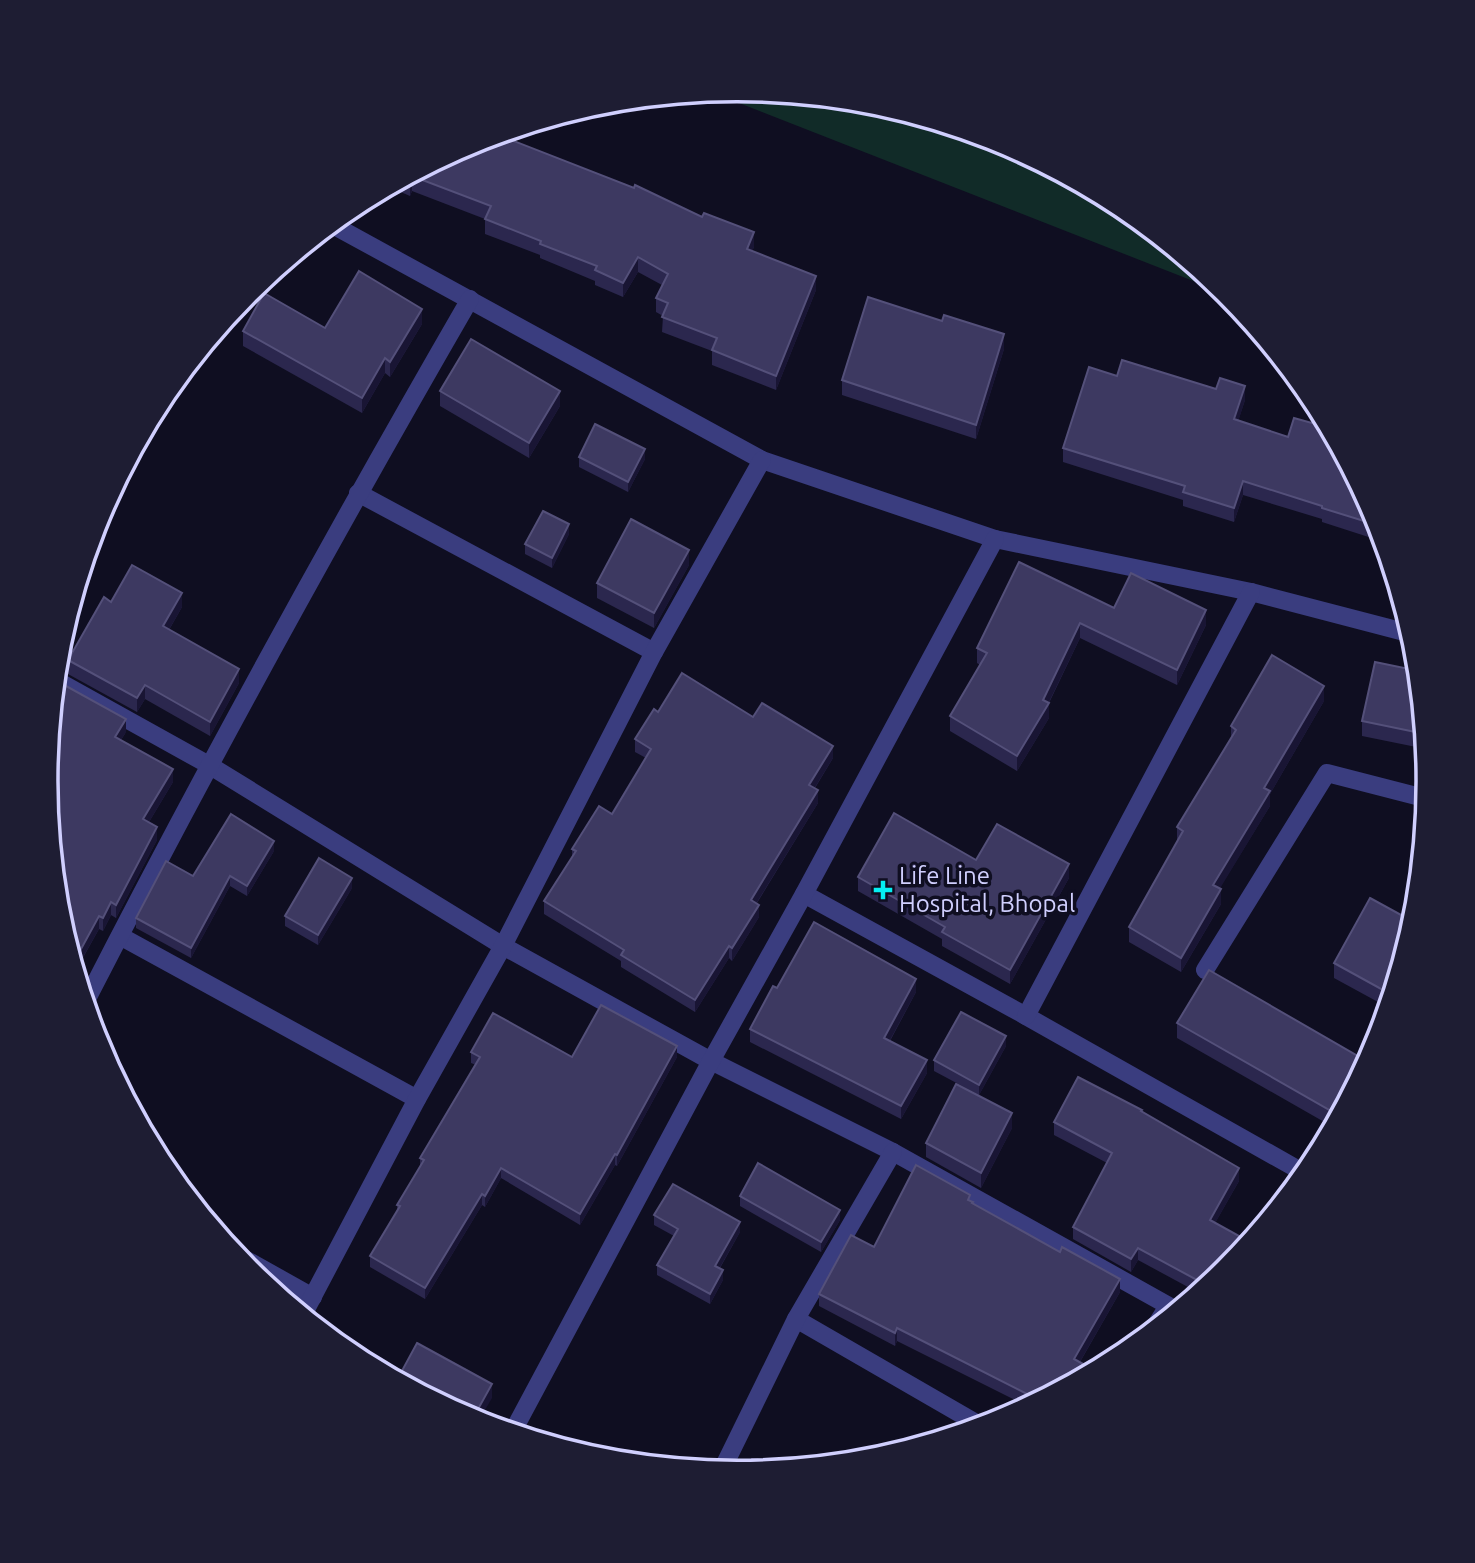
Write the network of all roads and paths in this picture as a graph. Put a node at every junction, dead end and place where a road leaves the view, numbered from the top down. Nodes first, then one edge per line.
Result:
1 (341, 230) edge
2 (470, 299) junction
3 (762, 460) junction
4 (358, 493) junction
5 (995, 539) junction
6 (1251, 592) junction
7 (1400, 631) edge
8 (654, 652) junction
9 (65, 686) edge
10 (209, 765) junction
11 (1417, 796) edge
12 (804, 894) junction
13 (120, 936) junction
14 (503, 946) junction
15 (1205, 970) edge
16 (91, 991) edge
17 (1026, 1016) junction
18 (710, 1061) junction
19 (417, 1099) junction
20 (893, 1152) junction
21 (1296, 1168) edge
22 (266, 1271) edge
23 (313, 1297) junction
24 (1170, 1306) edge
25 (307, 1308) edge
26 (796, 1319) junction
27 (971, 1420) edge
28 (517, 1424) edge
29 (727, 1461) edge

1 - 2 street
2 - 3 street
2 - 4 street
3 - 5 street
3 - 8 street
4 - 8 street
4 - 10 street
5 - 6 street
5 - 12 street
6 - 7 street
6 - 17 street
8 - 14 street
9 - 10 street
10 - 13 street
10 - 14 street
11 - 15 street
12 - 17 street
12 - 18 street
13 - 16 street
13 - 19 street
14 - 18 street
14 - 19 street
17 - 21 street
18 - 20 street
18 - 28 street
19 - 23 street
20 - 24 street
20 - 26 street
22 - 23 street
23 - 25 street
26 - 27 street
26 - 29 street

